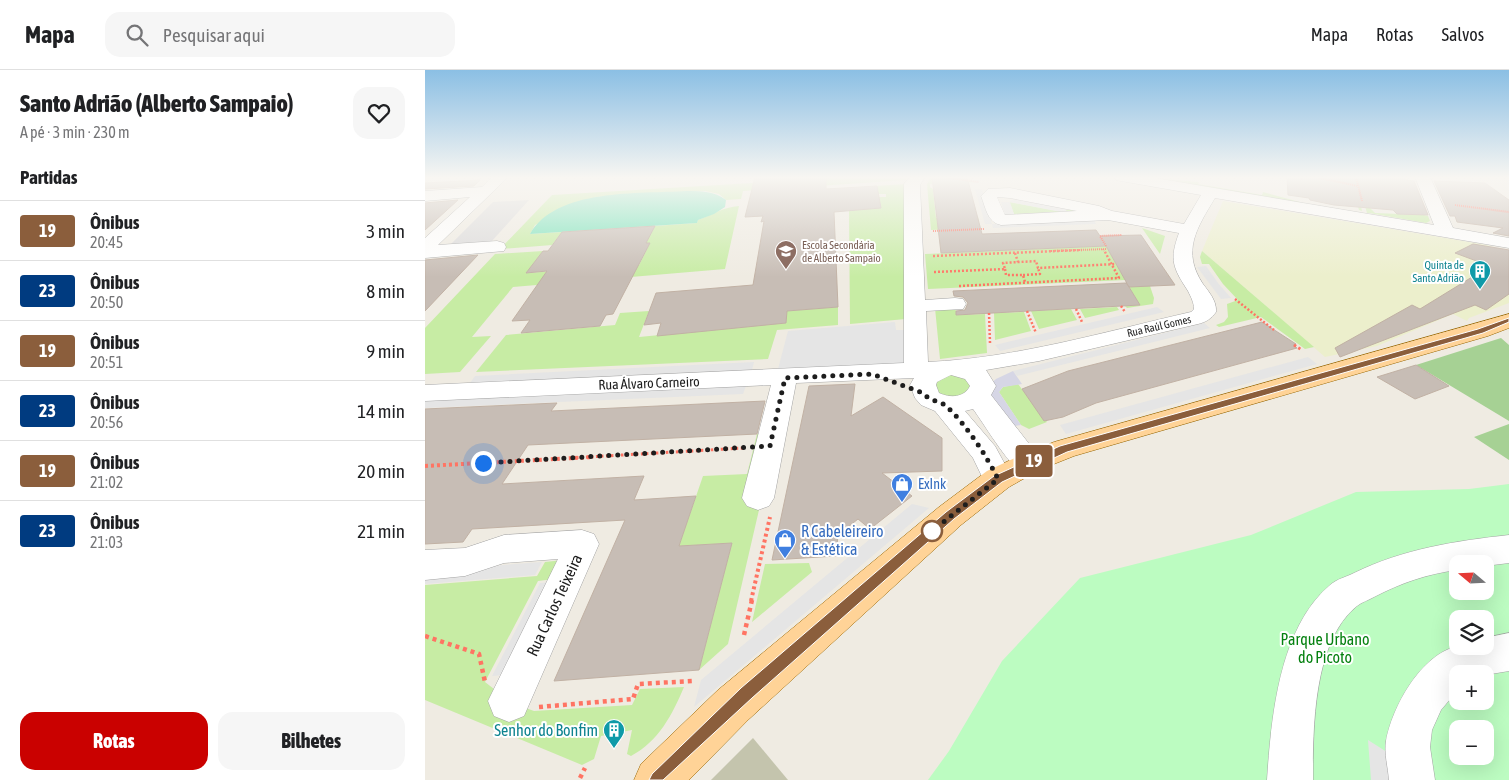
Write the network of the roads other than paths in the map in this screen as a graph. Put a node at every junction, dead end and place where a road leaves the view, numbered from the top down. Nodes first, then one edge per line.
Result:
1 (465, 210) edge
2 (916, 210) edge
3 (922, 210) edge
4 (995, 210) edge
5 (1095, 210) edge
6 (1201, 210) edge
7 (1315, 210) edge
8 (1437, 210) edge
9 (1326, 212) joint
10 (1108, 215) junction
11 (1190, 230) junction
12 (1446, 232) junction
13 (1509, 243) edge
14 (497, 247) dead end
15 (425, 248) edge
16 (425, 252) edge
17 (927, 284) junction
18 (954, 299) dead end
19 (1509, 321) edge
20 (1038, 343) junction
21 (937, 368) junction
22 (872, 374) junction
23 (785, 378) junction
24 (980, 389) junction
25 (425, 393) edge
26 (934, 399) junction
27 (1029, 463) junction
28 (998, 479) junction
29 (764, 509) road end
30 (1509, 549) edge
31 (425, 565) edge
32 (1509, 652) edge
33 (509, 701) road end
34 (657, 780) edge
35 (1290, 780) edge
36 (1413, 780) edge

1 - 15 street
2 - 21 street
3 - 17 street
4 - 10 street
5 - 10 street
6 - 11 street, Rua Raúl Gomes
7 - 9 street
8 - 12 street
9 - 12 street
10 - 11 street
11 - 20 street, Rua Raúl Gomes
12 - 13 street
14 - 16 street
17 - 18 street
17 - 21 street
19 - 27 main road
20 - 21 street, Rua Raúl Gomes
20 - 24 street, Rua Raúl Gomes
21 - 22 street, Rua Álvaro Carneiro
21 - 24 street
21 - 26 street
22 - 23 street, Rua Álvaro Carneiro
22 - 26 street, Rua Álvaro Carneiro
23 - 25 street, Rua Álvaro Carneiro
23 - 29 street
24 - 26 street, Rua Álvaro Carneiro
24 - 27 street
26 - 28 street
27 - 28 main road
28 - 34 main road
30 - 35 street
31 - 33 street, Rua Carlos Teixeira
32 - 36 street

